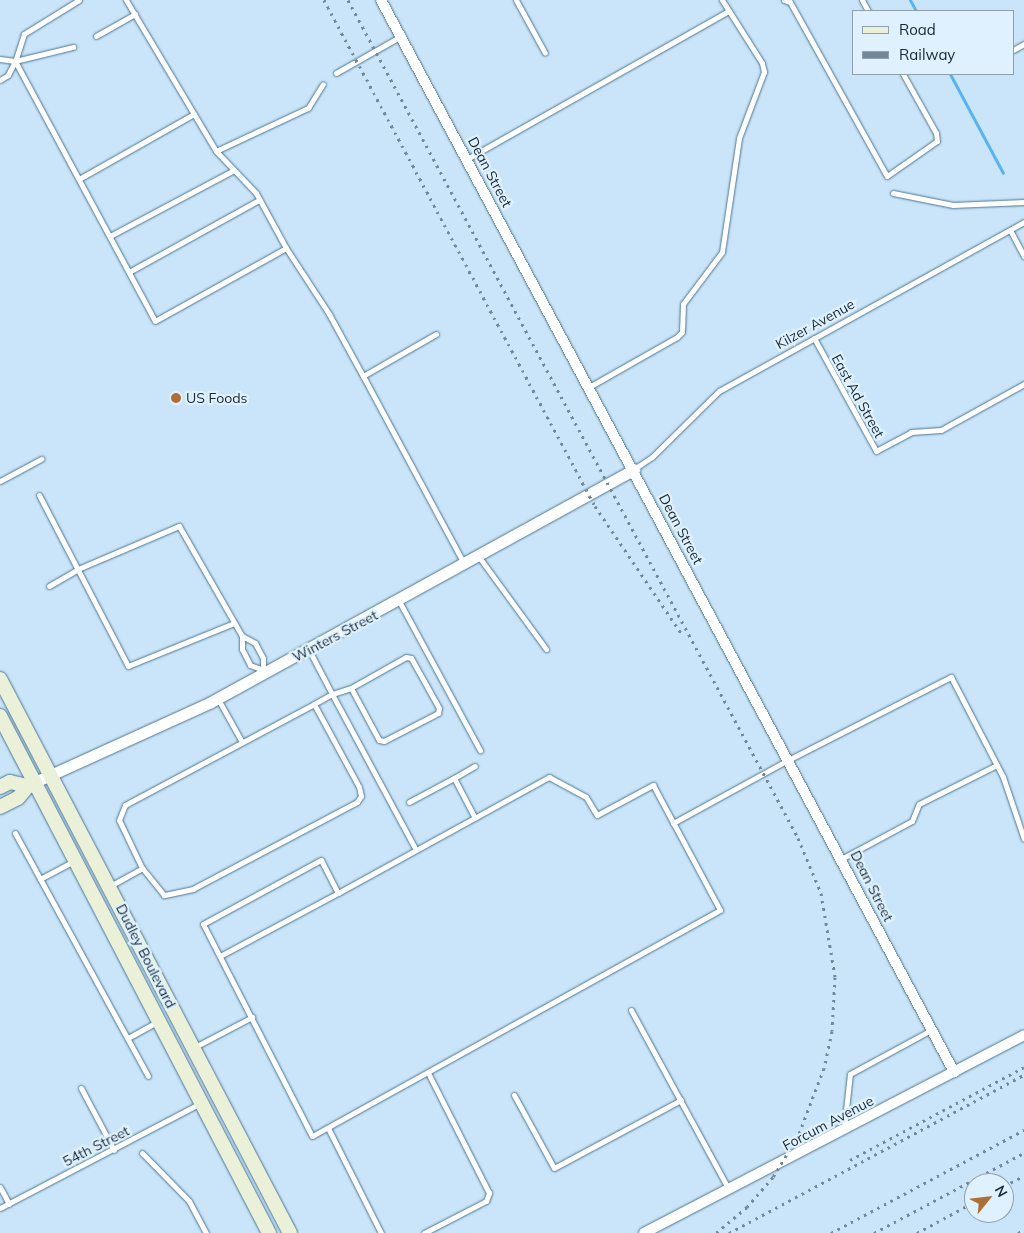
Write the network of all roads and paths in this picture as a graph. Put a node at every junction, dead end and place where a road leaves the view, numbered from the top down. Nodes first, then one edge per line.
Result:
1 (80, 0) edge
2 (126, 0) edge
3 (381, 0) edge
4 (516, 0) edge
5 (722, 0) edge
6 (784, 0) edge
7 (729, 11) junction
8 (135, 14) junction
9 (96, 36) dead end
10 (401, 36) junction
11 (72, 47) dead end
12 (545, 53) dead end
13 (0, 59) edge
14 (15, 61) junction
15 (336, 73) dead end
16 (904, 75) edge
17 (0, 80) edge
18 (323, 84) dead end
19 (194, 114) junction
20 (216, 151) junction
21 (467, 159) junction
22 (234, 170) junction
23 (79, 179) junction
24 (893, 193) dead end
25 (259, 200) junction
26 (1024, 202) edge
27 (1024, 222) edge
28 (1010, 230) junction
29 (110, 236) junction
30 (286, 248) junction
31 (1024, 256) edge
32 (128, 272) junction
33 (436, 334) dead end
34 (814, 338) junction
35 (364, 376) junction
36 (1024, 384) edge
37 (589, 387) junction
38 (41, 459) dead end
39 (634, 469) junction
40 (0, 481) edge
41 (39, 494) dead end
42 (479, 556) junction
43 (464, 565) junction
44 (78, 569) junction
45 (49, 586) dead end
46 (398, 601) junction
47 (234, 623) junction
48 (242, 636) junction
49 (546, 649) dead end
50 (308, 650) junction
51 (262, 671) junction
52 (0, 679) edge
53 (350, 688) junction
54 (332, 694) junction
55 (218, 699) junction
56 (314, 704) junction
57 (0, 716) edge
58 (242, 742) junction
59 (480, 750) dead end
60 (790, 759) junction
61 (997, 765) junction
62 (475, 766) dead end
63 (52, 775) junction
64 (454, 778) junction
65 (31, 784) junction
66 (0, 787) edge
67 (409, 802) dead end
68 (0, 807) edge
69 (475, 818) junction
70 (674, 823) junction
71 (15, 833) dead end
72 (1024, 839) edge
73 (416, 850) junction
74 (843, 858) junction
75 (75, 860) junction
76 (142, 868) junction
77 (40, 879) junction
78 (110, 886) junction
79 (338, 892) junction
80 (220, 956) junction
81 (631, 1010) dead end
82 (252, 1017) junction
83 (159, 1021) junction
84 (932, 1030) junction
85 (1024, 1036) edge
86 (128, 1038) junction
87 (193, 1048) junction
88 (954, 1072) junction
89 (428, 1074) junction
90 (148, 1076) dead end
91 (81, 1088) dead end
92 (514, 1095) dead end
93 (681, 1100) junction
94 (201, 1103) junction
95 (328, 1128) junction
96 (844, 1130) junction
97 (114, 1150) junction
98 (142, 1153) dead end
99 (0, 1187) edge
100 (729, 1190) junction
101 (9, 1204) junction
102 (0, 1208) edge
103 (206, 1233) edge
104 (269, 1233) edge
105 (290, 1233) edge
106 (381, 1233) edge
107 (424, 1233) edge
108 (644, 1233) edge

1 - 14 lane
2 - 8 lane
3 - 10 street, Dean Street
4 - 12 lane
5 - 7 lane
6 - 16 lane
7 - 21 lane
7 - 37 lane
8 - 9 lane
8 - 19 lane
10 - 15 lane
10 - 21 street, Dean Street
11 - 14 lane
13 - 14 lane
14 - 17 lane
14 - 23 lane
18 - 20 lane
19 - 20 lane
19 - 23 lane
20 - 22 lane
21 - 37 street, Dean Street
22 - 25 lane
22 - 29 lane
23 - 29 lane
24 - 26 lane
25 - 30 lane
25 - 32 lane
27 - 28 lane, Kilzer Avenue
28 - 31 lane
28 - 34 lane, Kilzer Avenue
29 - 32 lane
30 - 32 lane
30 - 35 lane
33 - 35 lane
34 - 36 lane, East Ad Street
34 - 39 lane, Kilzer Avenue
35 - 43 lane
37 - 39 street, Dean Street
38 - 40 lane
39 - 42 street, Winters Street
39 - 60 street, Dean Street
41 - 44 lane
42 - 43 street, Winters Street
42 - 49 lane
43 - 46 street, Winters Street
44 - 45 lane
44 - 47 lane
44 - 47 lane
46 - 50 street, Winters Street
46 - 59 lane
47 - 48 lane
48 - 51 lane
48 - 51 lane
50 - 51 street, Winters Street
50 - 54 lane
51 - 55 street, Winters Street
52 - 63 main road, Dudley Boulevard
53 - 53 lane
53 - 54 lane
54 - 56 lane
54 - 73 lane
55 - 58 lane
55 - 63 street, Winters Street
56 - 58 lane
56 - 76 lane
57 - 65 main road, Dudley Boulevard
58 - 76 lane
60 - 61 lane
60 - 70 lane
60 - 74 street, Dean Street
61 - 72 lane
61 - 74 lane
62 - 64 lane
63 - 65 street, Winters Street
63 - 78 main road, Dudley Boulevard
64 - 67 lane
64 - 69 lane
65 - 66 main road, Winters Street
65 - 68 main road, Winters Street
65 - 75 main road, Dudley Boulevard
69 - 70 lane
69 - 73 lane
70 - 89 lane
71 - 77 lane
73 - 79 lane
74 - 84 street, Dean Street
75 - 77 lane
75 - 83 main road, Dudley Boulevard
76 - 78 lane
77 - 86 lane
78 - 87 main road, Dudley Boulevard
79 - 80 lane
79 - 80 lane
80 - 82 lane
81 - 93 lane
82 - 87 lane
82 - 95 lane
83 - 86 lane
83 - 94 main road, Dudley Boulevard
84 - 88 street, Dean Street
84 - 96 lane
85 - 88 street, Forcum Avenue
86 - 90 lane
87 - 105 main road, Dudley Boulevard
88 - 96 street, Forcum Avenue
89 - 95 lane
89 - 107 lane
91 - 97 lane
92 - 93 lane
93 - 100 lane
94 - 97 lane, 54th Street
94 - 104 main road, Dudley Boulevard
95 - 106 lane
96 - 100 street, Forcum Avenue
97 - 101 lane, 54th Street
98 - 103 lane
99 - 101 lane
100 - 108 street, Forcum Avenue
101 - 102 lane, 54th Street

